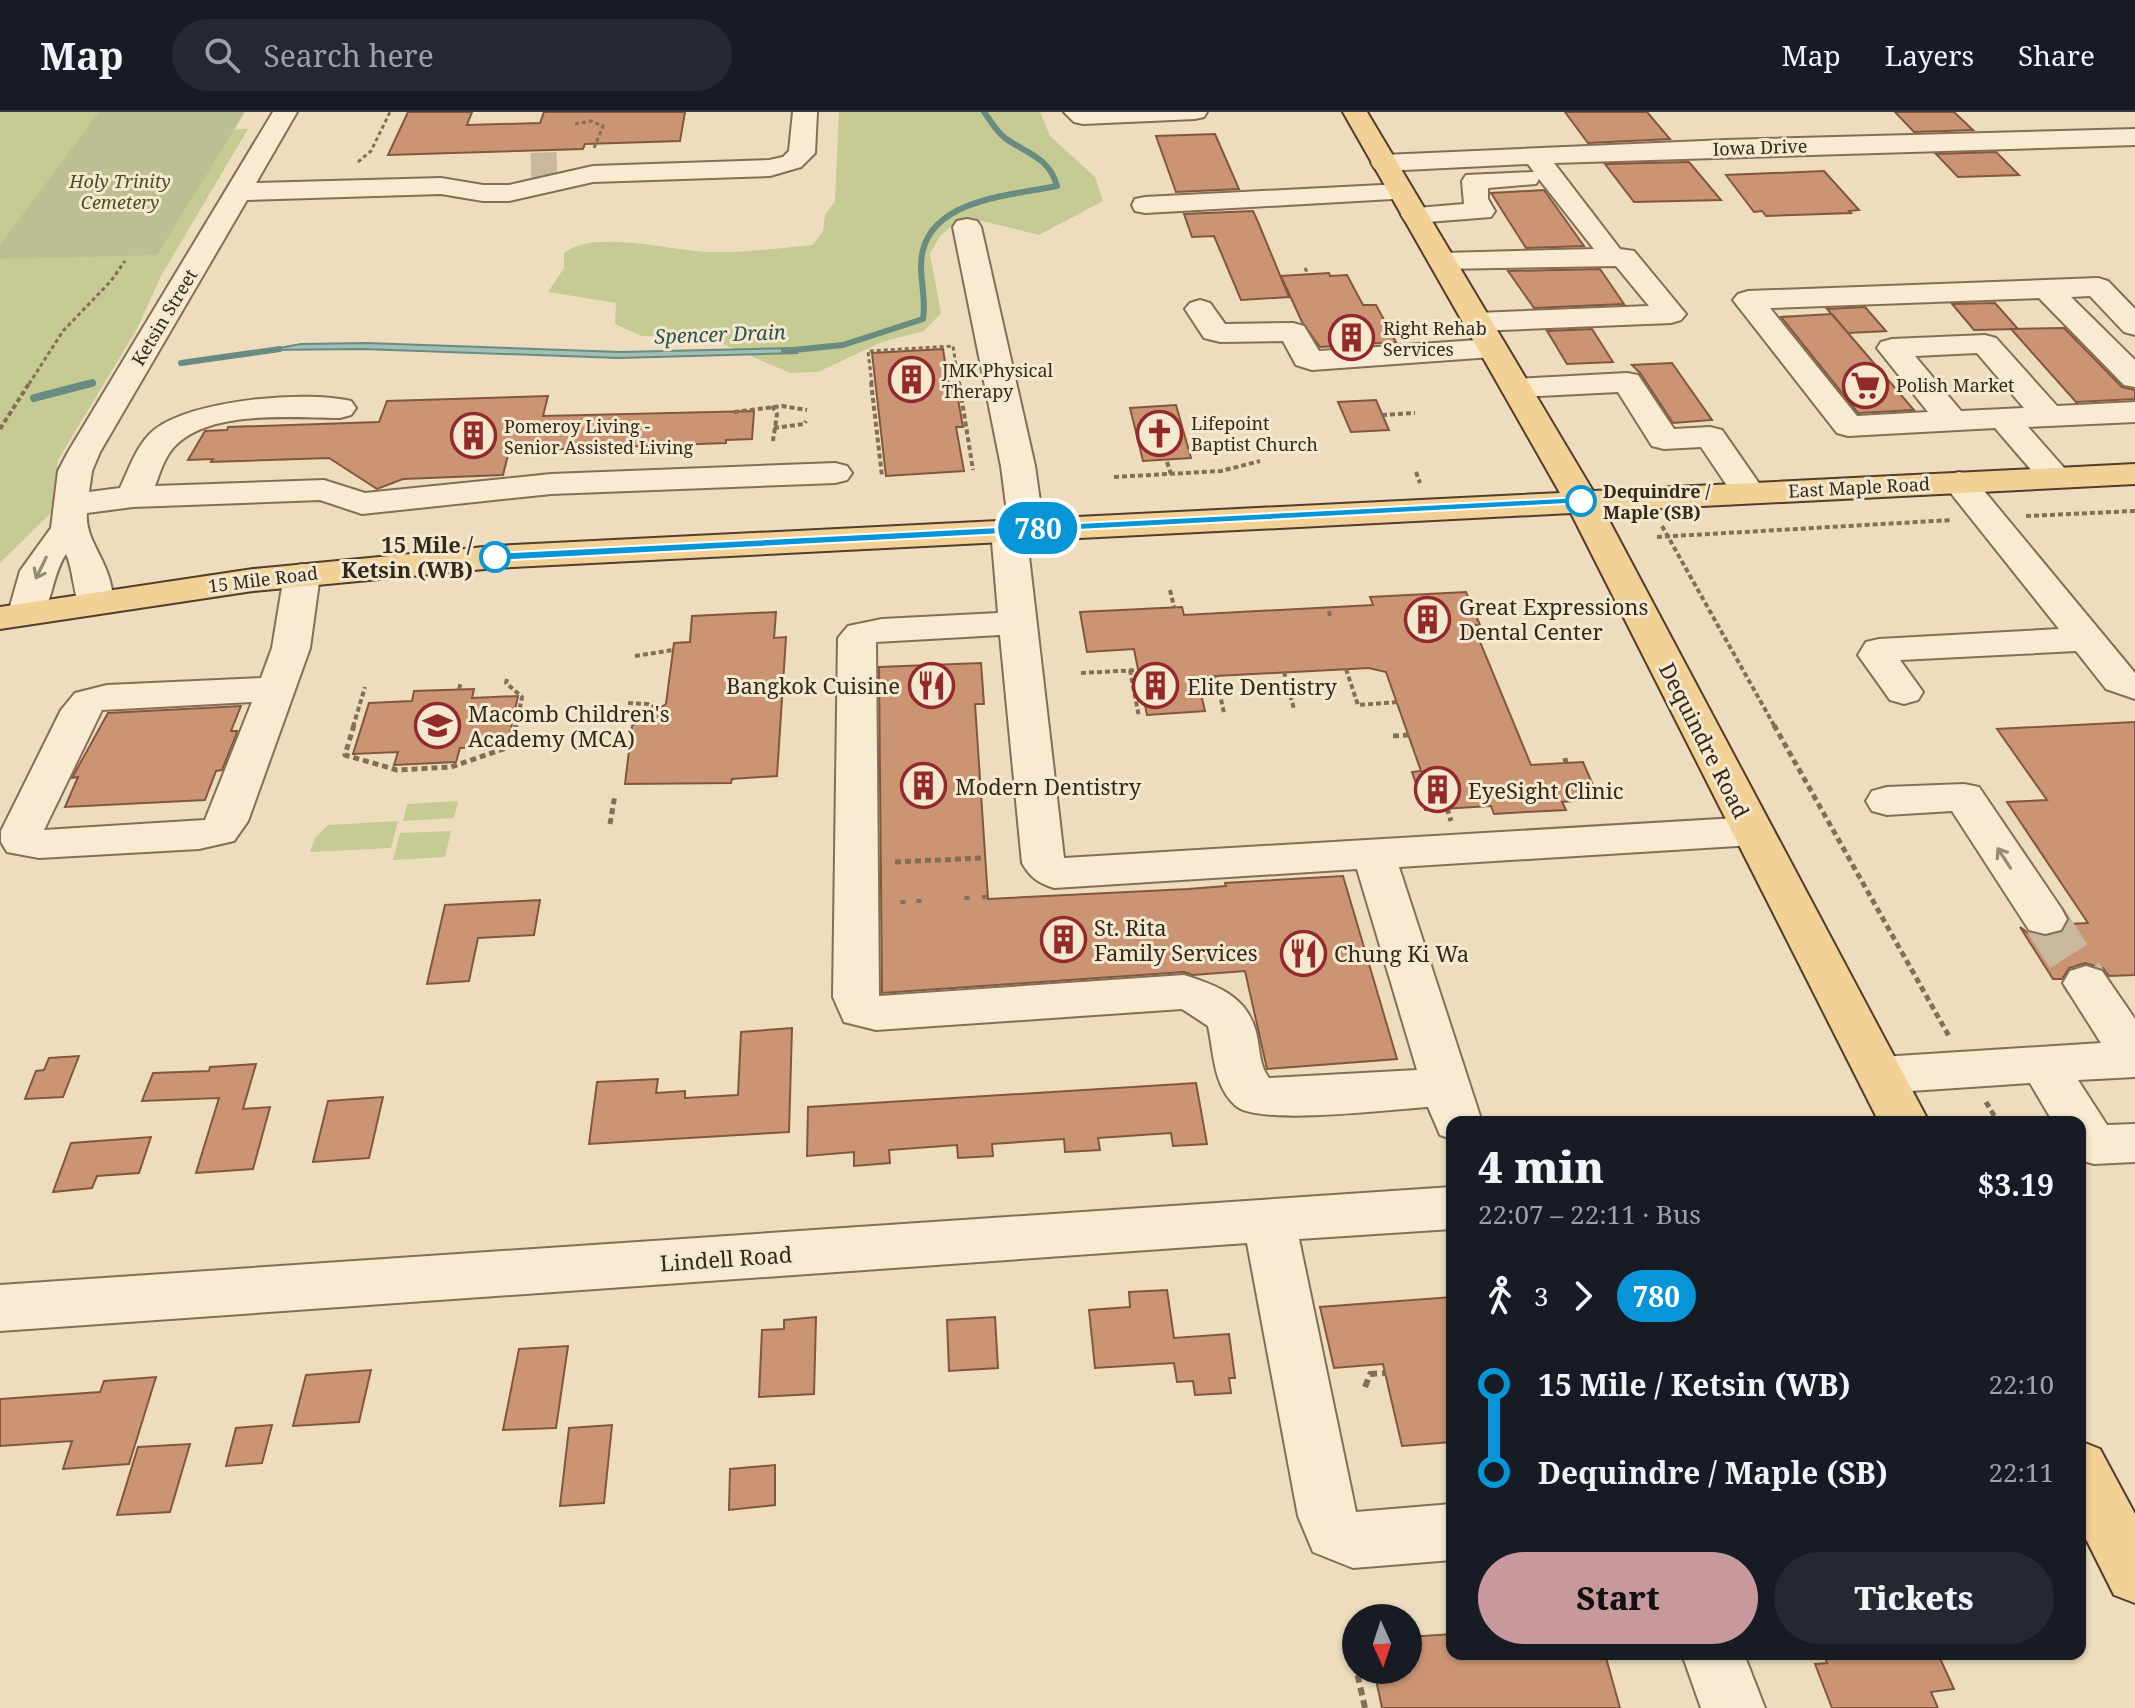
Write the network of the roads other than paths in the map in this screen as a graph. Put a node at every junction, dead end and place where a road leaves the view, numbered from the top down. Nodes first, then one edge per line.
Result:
1 (285, 112) edge
2 (805, 112) edge
3 (1076, 112) edge
4 (1195, 112) edge
5 (1355, 112) edge
6 (2135, 137) edge
7 (1384, 163) junction
8 (783, 165) junction
9 (1543, 166) junction
10 (565, 168) junction
11 (466, 189) junction
12 (799, 189) dead end
13 (238, 192) junction
14 (1408, 203) junction
15 (1145, 205) dead end
16 (1481, 211) junction
17 (967, 227) dead end
18 (1607, 247) dead end
19 (1436, 251) junction
20 (2047, 289) junction
21 (1895, 295) junction
22 (1200, 309) dead end
23 (2135, 326) edge
24 (1485, 335) junction
25 (1941, 346) junction
26 (2135, 378) edge
27 (1517, 388) junction
28 (340, 408) dead end
29 (2135, 412) edge
30 (2048, 416) junction
31 (2004, 419) junction
32 (1952, 421) junction
33 (773, 434) road end
34 (835, 473) dead end
35 (2135, 474) edge
36 (770, 475) junction
37 (2056, 478) junction
38 (1959, 482) junction
39 (1748, 492) junction
40 (133, 497) junction
41 (1582, 501) junction
42 (69, 518) junction
43 (1018, 529) junction
44 (302, 575) junction
45 (95, 602) junction
46 (13, 615) edge
47 (1020, 623) junction
48 (2085, 639) junction
49 (2135, 687) edge
50 (275, 689) junction
51 (1904, 692) dead end
52 (1887, 801) dead end
53 (1753, 831) junction
54 (1373, 853) junction
55 (2045, 919) tunnel mouth
56 (2086, 983) tunnel mouth
57 (2135, 1058) edge
58 (2043, 1064) junction
59 (1881, 1075) junction
60 (1452, 1105) edge
61 (1901, 1116) edge
62 (2076, 1116) edge
63 (2086, 1132) edge
64 (2135, 1143) edge
65 (1446, 1208) edge
66 (1269, 1221) junction
67 (0, 1308) edge
68 (2086, 1479) edge
69 (1446, 1532) edge
70 (2135, 1575) edge
71 (1715, 1660) edge
72 (1733, 1708) edge

1 - 13 street, Ketsin Street
2 - 8 street
3 - 4 street
5 - 7 main road, Dequindre Road
6 - 9 street, Iowa Drive
7 - 9 street, Iowa Drive
7 - 14 main road, Dequindre Road
8 - 10 street
8 - 12 street
9 - 16 street
9 - 18 street
10 - 11 street
10 - 11 street
11 - 13 street
13 - 42 street, Ketsin Street
14 - 15 street
14 - 16 street
14 - 19 main road, Dequindre Road
16 - 19 street
17 - 43 street
19 - 24 main road, Dequindre Road
19 - 24 street
20 - 21 street
20 - 23 street
20 - 26 street
21 - 25 street
21 - 32 street
22 - 24 street
24 - 27 main road, Dequindre Road
25 - 30 street
25 - 32 street
27 - 39 street
27 - 41 main road, Dequindre Road
28 - 40 street
29 - 30 street
30 - 31 street
31 - 32 street
31 - 37 street
33 - 36 street
34 - 36 street
35 - 37 main road, East Maple Road
36 - 40 street
37 - 38 main road, East Maple Road
38 - 39 main road, East Maple Road
38 - 48 street
39 - 41 main road, East Maple Road
40 - 42 street
41 - 43 main road, 15 Mile Road
41 - 53 main road, Dequindre Road
42 - 45 street
42 -> 46 street, Ketsin Street
43 - 44 main road, 15 Mile Road
43 - 47 street
44 - 45 main road, 15 Mile Road
44 - 50 street
45 - 46 main road, 15 Mile Road
47 - 54 street
47 - 60 street
48 - 49 street
48 - 51 street
50 - 50 street
55 -> 52 street
53 - 54 street
53 - 59 main road, Dequindre Road
54 - 60 street
56 - 57 street
57 - 58 street
58 - 59 street
58 - 62 street
59 - 61 main road, Dequindre Road
63 - 64 street
65 - 66 street, Lindell Road
66 - 67 street, Lindell Road
66 - 69 street
68 - 70 main road
71 - 72 street

